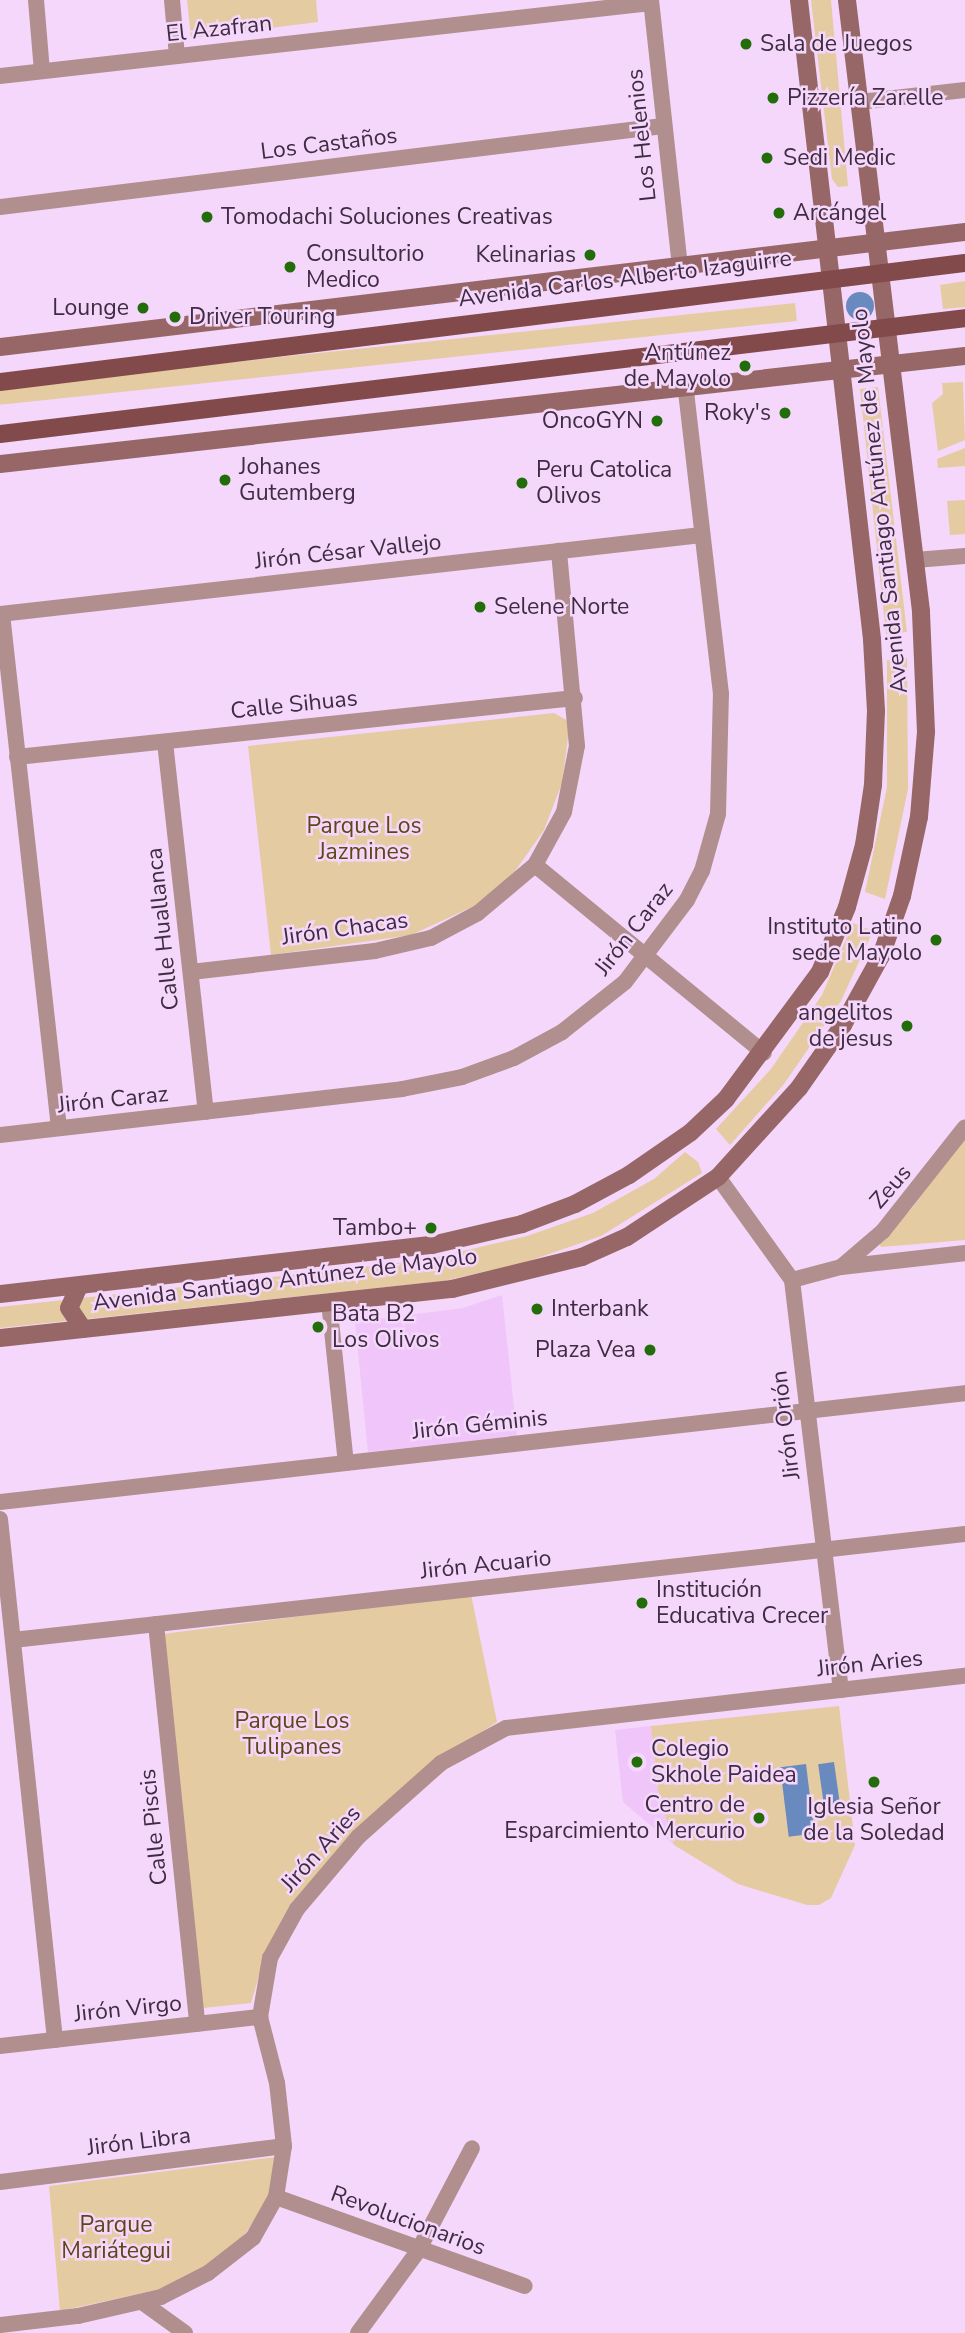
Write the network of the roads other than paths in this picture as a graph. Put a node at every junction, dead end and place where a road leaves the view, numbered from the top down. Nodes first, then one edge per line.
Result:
1 (36, 0) edge
2 (172, 0) edge
3 (799, 0) edge
4 (847, 0) edge
5 (651, 2) edge
6 (177, 56) junction
7 (42, 71) junction
8 (0, 76) edge
9 (965, 90) edge
10 (859, 102) junction
11 (663, 126) junction
12 (0, 207) edge
13 (965, 232) edge
14 (877, 242) junction
15 (828, 248) junction
16 (965, 263) edge
17 (680, 266) junction
18 (881, 273) junction
19 (832, 279) junction
20 (965, 318) edge
21 (887, 327) junction
22 (838, 332) junction
23 (0, 347) edge
24 (965, 356) edge
25 (891, 364) junction
26 (843, 368) junction
27 (0, 382) edge
28 (685, 385) junction
29 (0, 434) edge
30 (0, 464) edge
31 (702, 535) junction
32 (559, 551) junction
33 (965, 556) edge
34 (915, 560) junction
35 (1, 614) edge
36 (575, 698) junction
37 (165, 742) junction
38 (17, 757) junction
39 (535, 865) junction
40 (646, 958) junction
41 (191, 972) junction
42 (764, 1053) junction
43 (206, 1112) junction
44 (965, 1127) edge
45 (59, 1128) junction
46 (0, 1135) edge
47 (718, 1177) junction
48 (965, 1253) edge
49 (841, 1267) junction
50 (792, 1280) junction
51 (79, 1286) junction
52 (53, 1289) junction
53 (0, 1294) edge
54 (329, 1302) junction
55 (83, 1329) junction
56 (58, 1332) junction
57 (0, 1338) edge
58 (965, 1393) edge
59 (807, 1411) junction
60 (346, 1463) junction
61 (0, 1502) edge
62 (0, 1519) edge
63 (965, 1534) edge
64 (825, 1550) junction
65 (156, 1625) junction
66 (13, 1640) junction
67 (965, 1676) edge
68 (841, 1690) junction
69 (260, 2017) junction
70 (197, 2024) junction
71 (55, 2040) junction
72 (0, 2046) edge
73 (284, 2146) junction
74 (472, 2148) dead end
75 (0, 2182) edge
76 (276, 2197) junction
77 (418, 2251) junction
78 (525, 2286) dead end
79 (142, 2301) junction
80 (78, 2316) junction
81 (0, 2325) edge
82 (79, 2333) edge
83 (185, 2333) edge
84 (358, 2333) edge

1 - 7 street
2 - 6 street
3 - 15 main road, Avenida Santiago Antúnez de Mayolo
4 - 10 main road, Avenida Santiago Antúnez de Mayolo
5 - 6 street, El Azafran
5 - 11 street, Los Helenios
6 - 7 street, El Azafran
7 - 8 street, El Azafran
9 - 10 street
10 - 14 main road, Avenida Santiago Antúnez de Mayolo
11 - 12 street, Los Castaños
11 - 17 street, Los Helenios
13 - 14 main road, Avenida Carlos Alberto Izaguirre
14 - 15 main road, Avenida Carlos Alberto Izaguirre
14 - 18 main road, Avenida Santiago Antúnez de Mayolo
15 - 17 main road, Avenida Carlos Alberto Izaguirre
15 - 19 main road, Avenida Santiago Antúnez de Mayolo
16 - 18 main road, Avenida Carlos Alberto Izaguirre
17 - 23 main road, Avenida Carlos Alberto Izaguirre
18 - 19 main road, Avenida Carlos Alberto Izaguirre
18 - 21 main road, Avenida Santiago Antúnez de Mayolo
19 - 22 main road, Avenida Santiago Antúnez de Mayolo
19 - 27 main road, Avenida Carlos Alberto Izaguirre
20 - 21 main road
21 - 22 main road
21 - 25 main road, Avenida Santiago Antúnez de Mayolo
22 - 26 main road, Avenida Santiago Antúnez de Mayolo
22 - 29 main road
24 - 25 main road
25 - 26 main road
25 - 34 main road, Avenida Santiago Antúnez de Mayolo
26 - 28 main road
26 - 42 main road, Avenida Santiago Antúnez de Mayolo
28 - 30 main road
28 - 31 street, Jirón Caraz
31 - 32 street, Jirón César Vallejo
31 - 40 street, Jirón Caraz
32 - 35 street, Jirón César Vallejo
32 - 36 street, Jirón Chacas
33 - 34 street
34 - 47 main road, Avenida Santiago Antúnez de Mayolo
35 - 38 street
36 - 37 street, Calle Sihuas
36 - 39 street, Jirón Chacas
37 - 38 street, Calle Sihuas
37 - 41 street, Calle Huallanca
38 - 45 street
39 - 40 street
39 - 41 street, Jirón Chacas
40 - 42 street
40 - 43 street, Jirón Caraz
41 - 43 street, Calle Huallanca
42 - 51 main road, Avenida Santiago Antúnez de Mayolo
43 - 45 street, Jirón Caraz
44 - 49 street, Zeus
45 - 46 street, Jirón Caraz
47 - 50 street, Jirón Orión
47 - 54 main road, Avenida Santiago Antúnez de Mayolo
48 - 49 street
49 - 50 street
50 - 59 street, Jirón Orión
51 - 52 main road, Avenida Santiago Antúnez de Mayolo
51 - 55 main road
52 - 53 main road, Avenida Santiago Antúnez de Mayolo
52 - 56 main road
54 - 55 main road, Avenida Santiago Antúnez de Mayolo
54 - 60 street
55 - 56 main road, Avenida Santiago Antúnez de Mayolo
56 - 57 main road, Avenida Santiago Antúnez de Mayolo
58 - 59 street, Jirón Géminis
59 - 60 street, Jirón Géminis
59 - 64 street, Jirón Orión
60 - 61 street, Jirón Géminis
62 - 66 street
63 - 64 street, Jirón Acuario
64 - 65 street, Jirón Acuario
64 - 68 street, Jirón Orión
65 - 66 street, Jirón Acuario
65 - 70 street, Calle Piscis
66 - 71 street
67 - 68 street, Jirón Aries
68 - 69 street, Jirón Aries
69 - 70 street, Jirón Virgo
69 - 73 street, Jirón Aries
70 - 71 street, Jirón Virgo
71 - 72 street, Jirón Virgo
73 - 75 street, Jirón Libra
73 - 76 street, Jirón Aries
74 - 77 street
76 - 77 street, Revolucionarios
76 - 79 street, Jirón Aries
77 - 78 street, Revolucionarios
77 - 84 street
79 - 80 street, Jirón Aries
79 - 83 street
80 - 81 street, Jirón Aries
80 - 82 street

